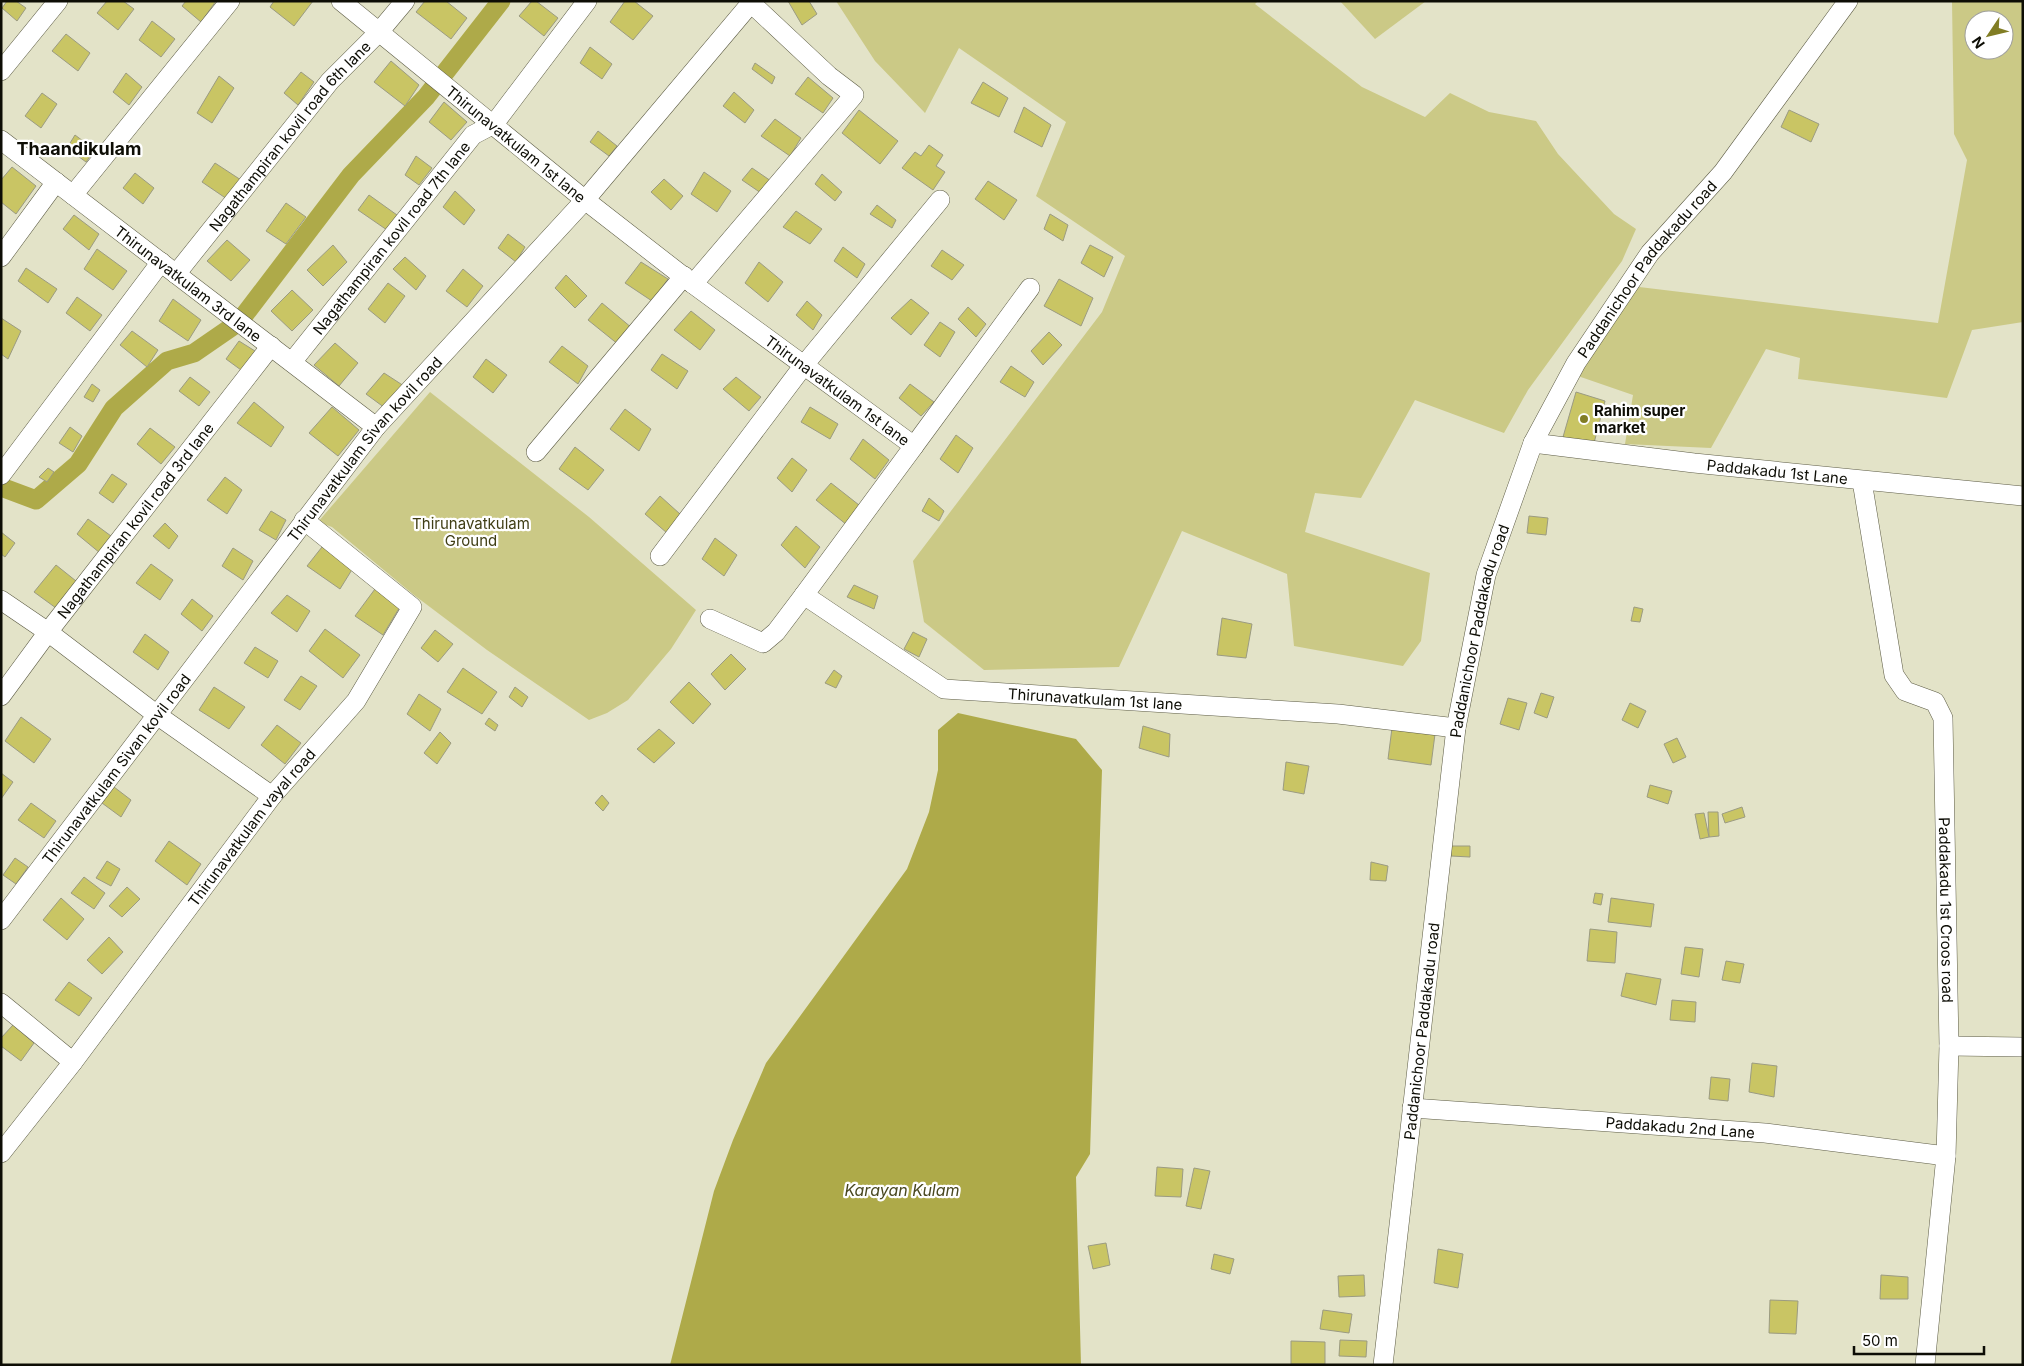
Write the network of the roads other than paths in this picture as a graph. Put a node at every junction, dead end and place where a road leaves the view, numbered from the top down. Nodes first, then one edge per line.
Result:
1 (58, 1) edge
2 (230, 1) edge
3 (340, 1) edge
4 (405, 1) edge
5 (587, 1) edge
6 (1848, 1) edge
7 (750, 2) edge
8 (379, 32) junction
9 (1, 71) edge
10 (494, 124) junction
11 (1, 140) edge
12 (56, 182) junction
13 (73, 195) junction
14 (585, 200) junction
15 (940, 200) dead end
16 (1, 257) edge
17 (169, 268) junction
18 (689, 280) junction
19 (1030, 288) dead end
20 (270, 346) junction
21 (292, 362) junction
22 (804, 365) junction
23 (376, 427) junction
24 (1533, 443) junction
25 (914, 446) junction
26 (536, 452) dead end
27 (1, 475) edge
28 (1862, 481) junction
29 (2023, 496) edge
30 (304, 520) junction
31 (660, 556) dead end
32 (804, 595) junction
33 (1, 600) edge
34 (710, 619) dead end
35 (48, 632) junction
36 (1, 696) edge
37 (157, 715) junction
38 (1456, 728) junction
39 (272, 796) junction
40 (1, 920) edge
41 (1, 1003) edge
42 (1949, 1046) junction
43 (2023, 1047) edge
44 (73, 1062) junction
45 (1412, 1108) junction
46 (1, 1153) edge
47 (1946, 1156) junction
48 (1383, 1365) edge
49 (1925, 1365) edge

1 - 9 street
2 - 13 street
3 - 8 street, Thirunavatkulam 1st lane
4 - 8 street, Nagathampiran kovil road 6th lane
5 - 10 street, Nagathampiran kovil road 7th lane
6 - 24 street, Paddanichoor Paddakadu road
7 - 14 street, Thirunavatkulam Sivan kovil road
7 - 18 street
8 - 10 street, Thirunavatkulam 1st lane
8 - 17 street, Nagathampiran kovil road 6th lane
10 - 14 street, Thirunavatkulam 1st lane
10 - 21 street, Nagathampiran kovil road 7th lane
11 - 12 street, Thirunavatkulam 3rd lane
12 - 13 street, Thirunavatkulam 3rd lane
12 - 16 street
13 - 17 street, Thirunavatkulam 3rd lane
14 - 18 street, Thirunavatkulam 1st lane
14 - 23 street, Thirunavatkulam Sivan kovil road
15 - 22 street
17 - 20 street, Thirunavatkulam 3rd lane
17 - 27 street, Nagathampiran kovil road 6th lane
18 - 22 street, Thirunavatkulam 1st lane
18 - 26 street
19 - 25 street
20 - 21 street, Thirunavatkulam 3rd lane
20 - 35 street, Nagathampiran kovil road 3rd lane
21 - 23 street, Thirunavatkulam 3rd lane
22 - 25 street, Thirunavatkulam 1st lane
22 - 31 street
23 - 30 street, Thirunavatkulam Sivan kovil road
24 - 28 street, Paddakadu 1st Lane
24 - 38 street, Paddanichoor Paddakadu road
25 - 32 street, Thirunavatkulam 1st lane
28 - 29 street, Paddakadu 1st Lane
28 - 42 street, Paddakadu 1st Croos road
30 - 37 street, Thirunavatkulam Sivan kovil road
30 - 39 street, Thirunavatkulam vayal road
32 - 34 street
32 - 38 street, Thirunavatkulam 1st lane
33 - 35 street
35 - 36 street, Nagathampiran kovil road 3rd lane
35 - 37 street
37 - 39 street
37 - 40 street, Thirunavatkulam Sivan kovil road
38 - 45 street, Paddanichoor Paddakadu road
39 - 44 street, Thirunavatkulam vayal road
41 - 44 street
42 - 43 street
42 - 47 street, Paddakadu 1st Croos road
44 - 46 street, Thirunavatkulam vayal road
45 - 47 street, Paddakadu 2nd Lane
45 - 48 street, Paddanichoor Paddakadu road
47 - 49 street, Paddakadu 1st Croos road

